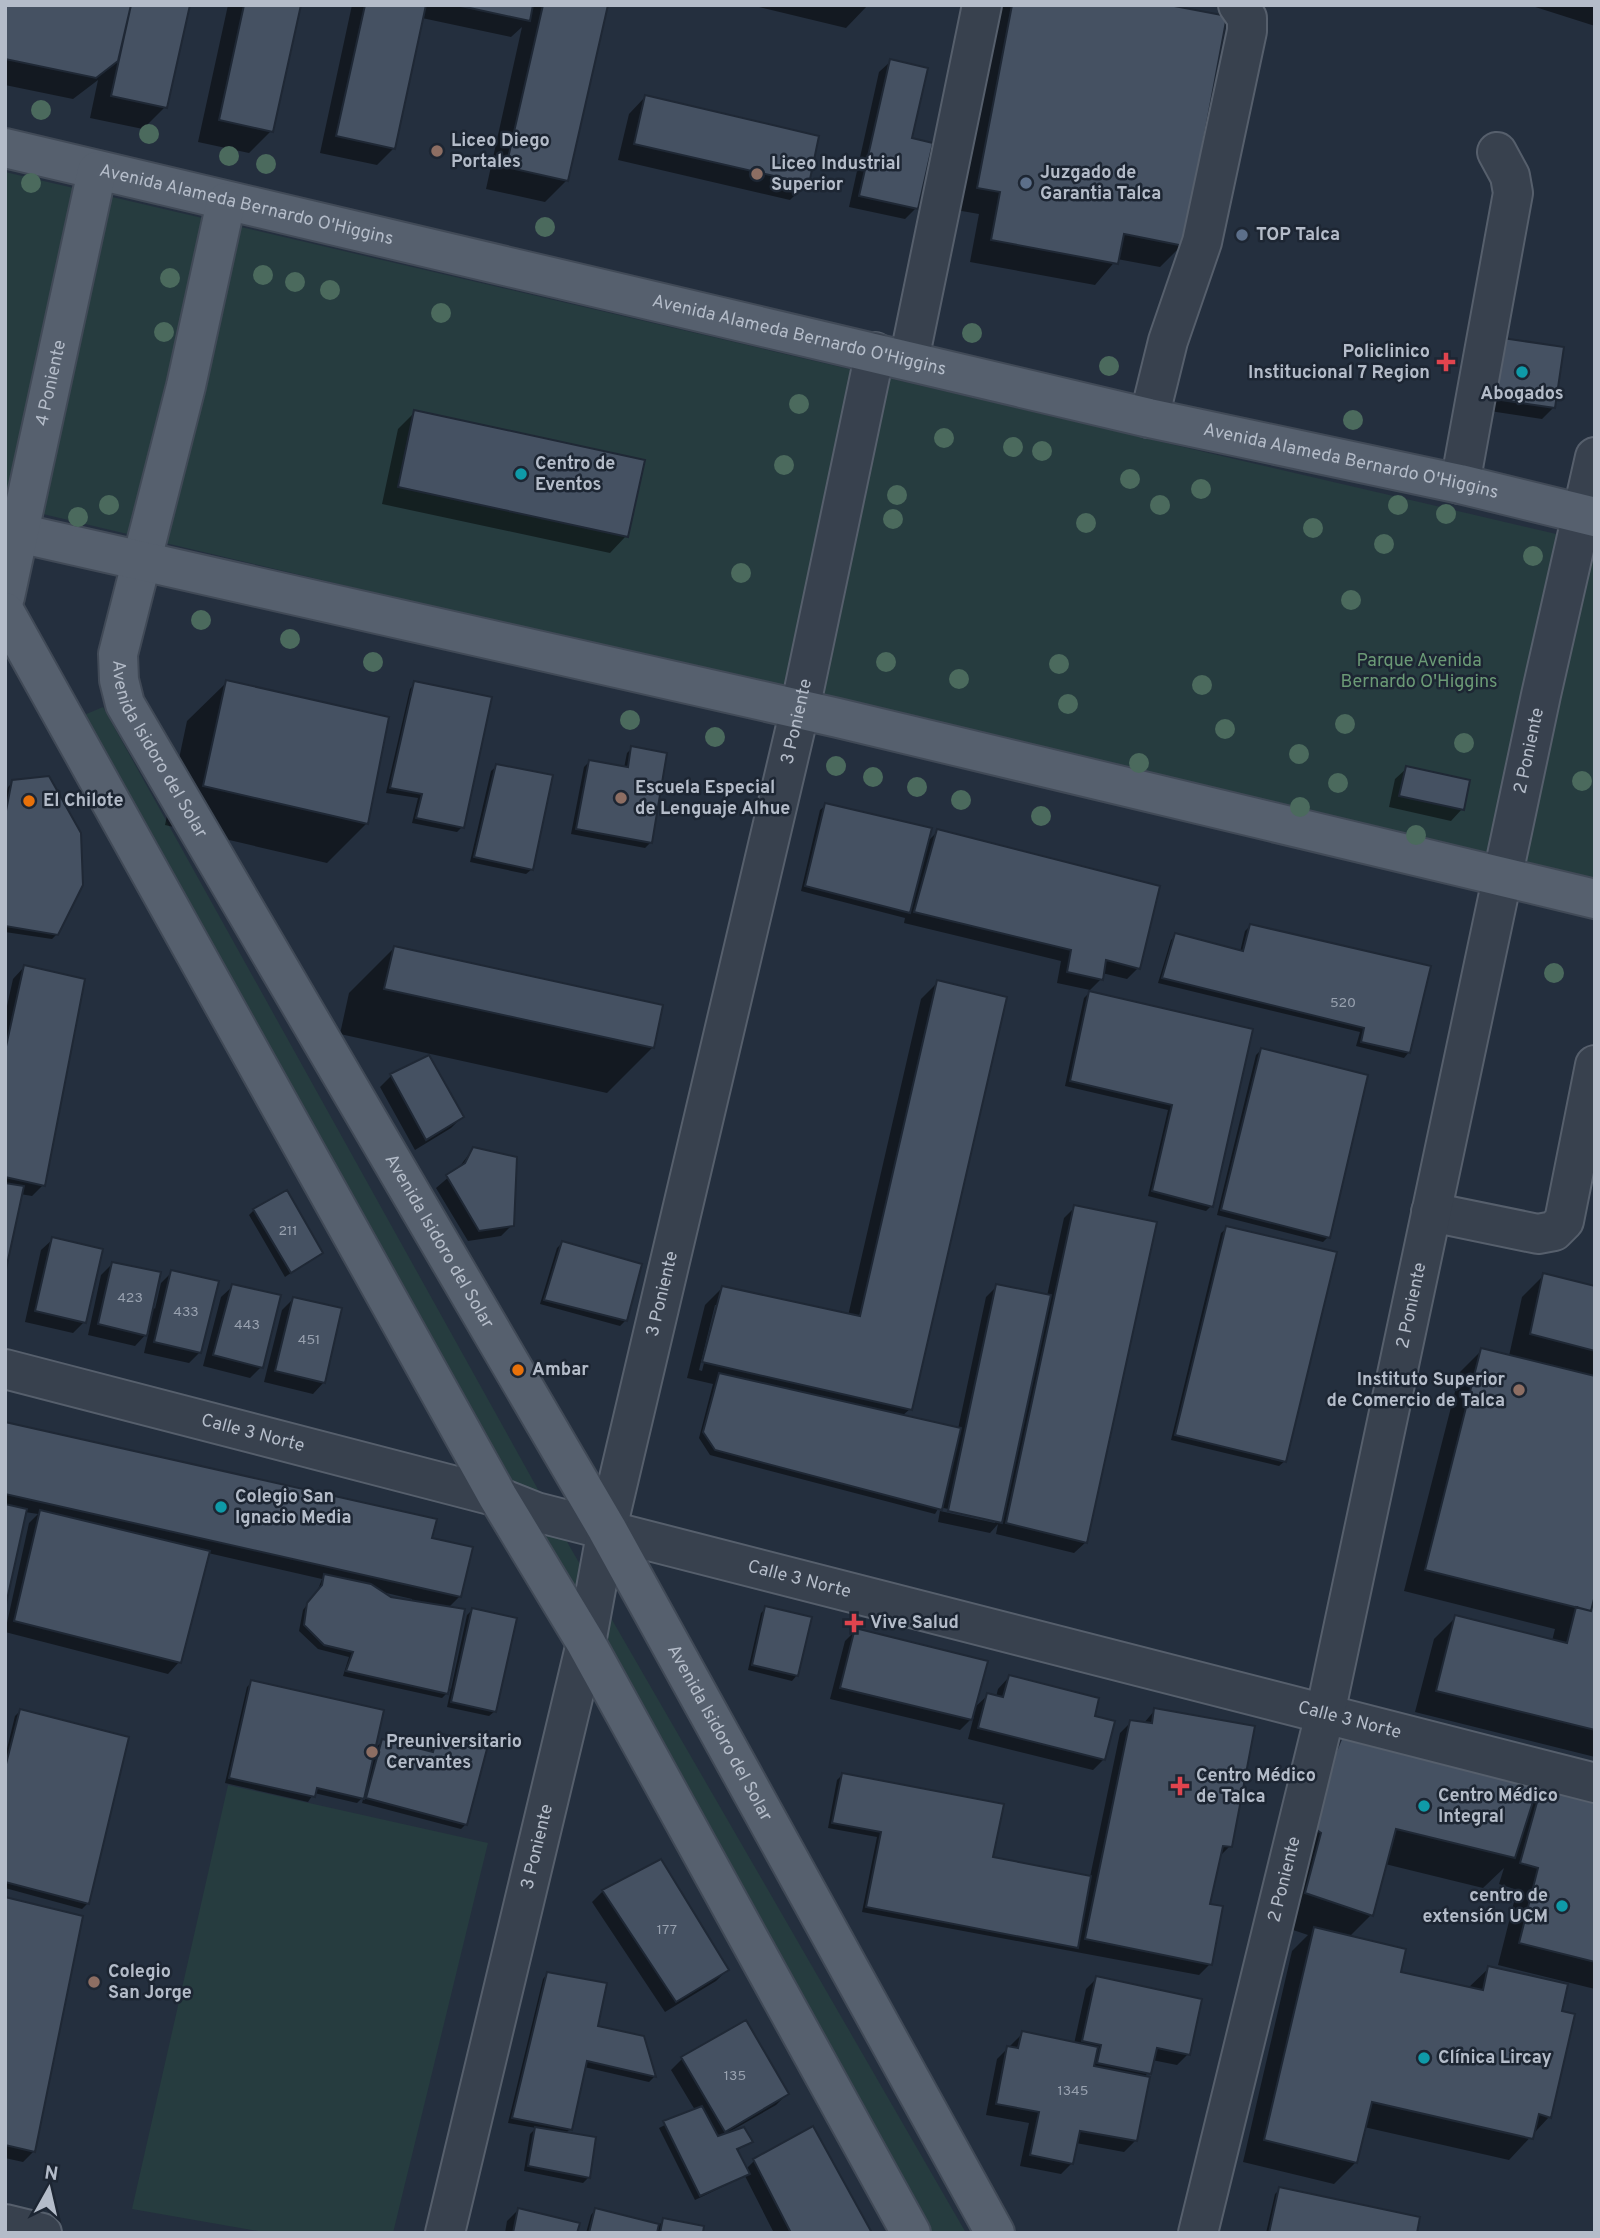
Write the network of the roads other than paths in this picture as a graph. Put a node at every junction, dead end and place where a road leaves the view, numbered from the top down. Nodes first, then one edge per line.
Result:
1 (982, 5) edge
2 (1238, 5) edge
3 (5, 148) edge
4 (1497, 152) dead end
5 (97, 171) junction
6 (226, 202) junction
7 (892, 356) junction
8 (1149, 418) junction
9 (1595, 457) edge
10 (1460, 484) junction
11 (1588, 516) edge
12 (11, 531) edge
13 (142, 562) junction
14 (5, 597) edge
15 (5, 612) edge
16 (800, 709) junction
17 (1502, 876) junction
18 (1595, 899) edge
19 (1595, 1065) edge
20 (1431, 1212) junction
21 (5, 1369) edge
22 (498, 1497) junction
23 (607, 1528) junction
24 (586, 1643) junction
25 (1325, 1714) junction
26 (1595, 1783) edge
27 (5, 2224) edge
28 (42, 2233) edge
29 (445, 2233) edge
30 (911, 2233) edge
31 (995, 2233) edge
32 (1198, 2233) edge

1 - 7 street, 3 Poniente
2 - 8 street
3 - 5 main road, Avenida Alameda Bernardo O'Higgins
4 - 10 street
5 - 6 main road, Avenida Alameda Bernardo O'Higgins
5 - 12 main road, 4 Poniente
6 - 7 main road, Avenida Alameda Bernardo O'Higgins
6 - 13 main road, Avenida Isidoro del Solar
7 - 8 main road, Avenida Alameda Bernardo O'Higgins
7 - 16 street, 3 Poniente
8 - 10 main road, Avenida Alameda Bernardo O'Higgins
9 - 11 street, 2 Poniente
10 - 11 main road, Avenida Alameda Bernardo O'Higgins
11 - 17 street, 2 Poniente
12 - 13 main road
12 - 14 main road, 4 Poniente
13 - 16 main road
13 - 23 main road, Avenida Isidoro del Solar
15 - 22 main road
16 - 17 main road
16 - 23 street, 3 Poniente
17 - 18 main road
17 - 20 street, 2 Poniente
19 - 20 street
20 - 25 street, 2 Poniente
21 - 22 street, Calle 3 Norte
22 - 23 street, Calle 3 Norte
22 - 24 main road
23 - 24 street, 3 Poniente
23 - 25 street, Calle 3 Norte
23 - 31 main road, Avenida Isidoro del Solar
24 - 29 street, 3 Poniente
24 - 30 main road
25 - 26 street, Calle 3 Norte
25 - 32 street, 2 Poniente
27 - 28 street

